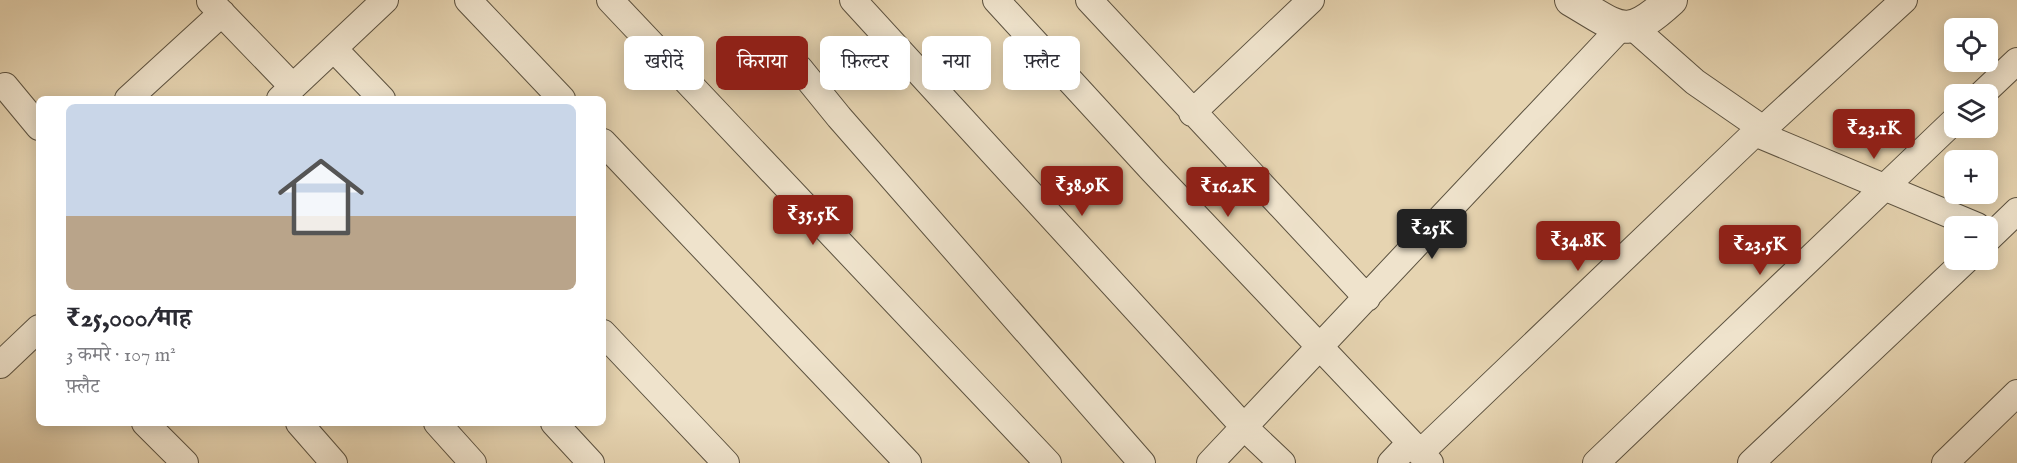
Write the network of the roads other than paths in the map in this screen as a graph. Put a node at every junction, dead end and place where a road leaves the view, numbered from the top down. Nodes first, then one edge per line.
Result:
1 (385, 0) edge
2 (468, 0) edge
3 (610, 0) edge
4 (853, 0) edge
5 (996, 0) edge
6 (1311, 0) edge
7 (1571, 0) edge
8 (1671, 0) edge
9 (1904, 0) edge
10 (1091, 1) edge
11 (216, 6) edge
12 (1627, 27) junction
13 (334, 49) junction
14 (2017, 61) edge
15 (808, 79) edge
16 (1993, 84) edge
17 (5, 86) dead end
18 (287, 93) edge
19 (131, 96) edge
20 (378, 96) edge
21 (559, 96) edge
22 (1192, 112) junction
23 (36, 123) edge
24 (1759, 131) junction
25 (1944, 131) edge
26 (606, 145) edge
27 (1885, 188) junction
28 (2017, 212) edge
29 (1948, 216) edge
30 (1998, 225) edge
31 (1998, 237) edge
32 (2017, 243) edge
33 (1955, 270) edge
34 (1367, 298) junction
35 (36, 331) edge
36 (606, 336) edge
37 (1320, 347) junction
38 (0, 365) edge
39 (2017, 393) edge
40 (149, 426) edge
41 (302, 426) edge
42 (440, 426) edge
43 (557, 426) edge
44 (1244, 427) junction
45 (1420, 453) edge
46 (184, 463) edge
47 (334, 463) edge
48 (473, 463) edge
49 (591, 463) edge
50 (726, 463) edge
51 (908, 463) edge
52 (1048, 463) edge
53 (1142, 463) edge
54 (1210, 463) edge
55 (1282, 463) edge
56 (1391, 463) edge
57 (1596, 463) edge
58 (1751, 463) edge
59 (1945, 463) edge

1 - 13 street
2 - 21 street
3 - 52 street
4 - 44 street
5 - 37 street
6 - 22 street
7 - 12 street
8 - 12 street
9 - 24 street
10 - 22 street
11 - 18 street
11 - 19 street
12 - 24 street
12 - 34 street
13 - 18 street
13 - 20 street
14 - 16 street
15 - 53 street
17 - 23 street
22 - 34 street
24 - 27 street
24 - 45 street
25 - 27 street
26 - 51 street
27 - 29 street
27 - 57 street
28 - 30 street
31 - 32 street
33 - 58 street
34 - 37 street
35 - 38 street
36 - 50 street
37 - 44 street
37 - 45 street
39 - 59 street
40 - 46 street
41 - 47 street
42 - 48 street
43 - 49 street
44 - 54 street
44 - 55 street
45 - 56 street

